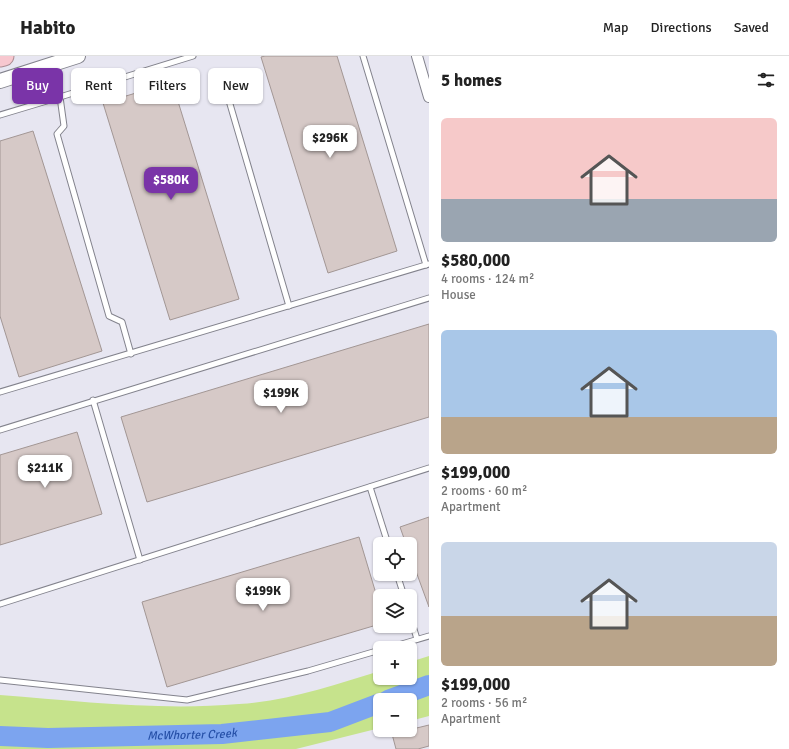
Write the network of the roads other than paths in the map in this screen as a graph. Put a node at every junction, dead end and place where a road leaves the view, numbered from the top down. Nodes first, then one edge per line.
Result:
1 (4, 56) edge
2 (78, 56) edge
3 (193, 56) edge
4 (363, 56) edge
5 (417, 56) edge
6 (0, 57) edge
7 (0, 81) edge
8 (63, 96) edge
9 (429, 97) edge
10 (37, 104) edge
11 (61, 104) edge
12 (230, 104) edge
13 (0, 115) edge
14 (428, 265) edge
15 (429, 298) edge
16 (289, 306) junction
17 (131, 354) junction
18 (0, 392) edge
19 (93, 400) junction
20 (0, 430) edge
21 (429, 468) edge
22 (370, 487) junction
23 (386, 537) edge
24 (140, 560) junction
25 (0, 604) edge
26 (415, 633) edge
27 (429, 636) edge
28 (417, 639) junction
29 (411, 641) edge
30 (373, 652) edge
31 (0, 680) edge

1 - 6 highway
2 - 7 main road
3 - 8 lane
4 - 14 lane
5 - 9 street
10 - 13 lane
11 - 17 lane
12 - 16 lane
14 - 16 lane
15 - 19 lane
16 - 17 lane
17 - 18 lane
19 - 20 lane
19 - 24 lane
21 - 22 lane
22 - 23 lane
22 - 24 lane
24 - 25 lane
26 - 28 lane
27 - 28 lane
28 - 29 lane
30 - 31 lane

